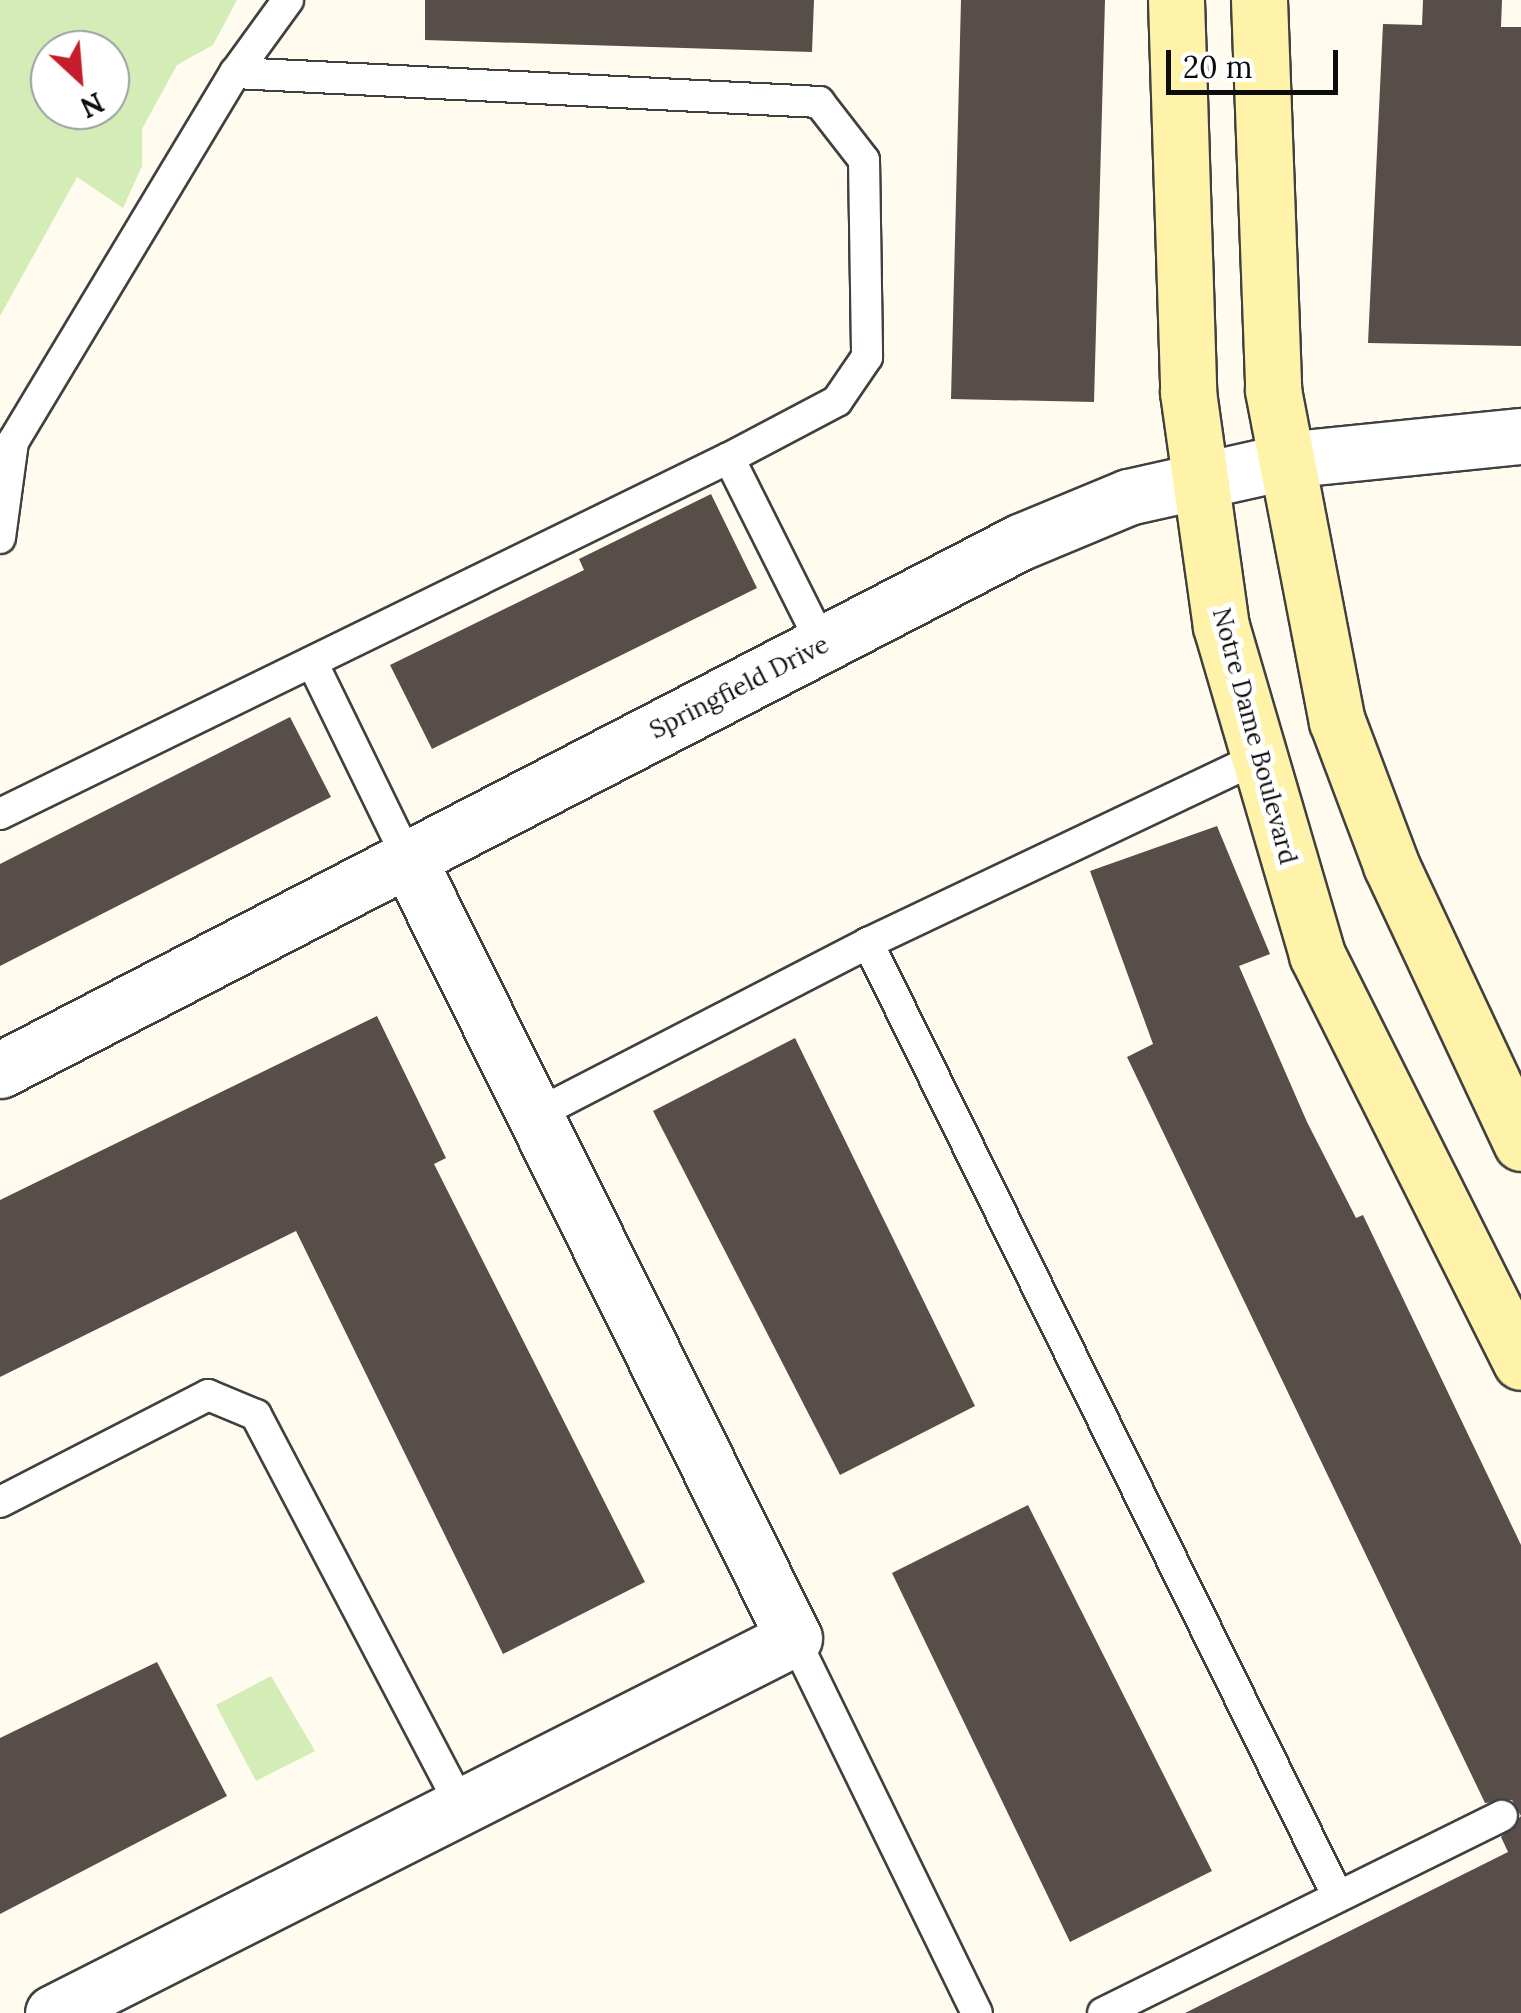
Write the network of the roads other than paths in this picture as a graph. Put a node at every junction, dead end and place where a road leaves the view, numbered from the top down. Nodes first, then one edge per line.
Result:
1 (288, 0) edge
2 (1176, 0) edge
3 (1258, 0) edge
4 (235, 73) junction
5 (1521, 436) edge
6 (729, 458) junction
7 (1283, 461) junction
8 (1200, 480) junction
9 (0, 538) edge
10 (822, 644) junction
11 (312, 662) junction
12 (1259, 757) junction
13 (0, 814) edge
14 (408, 859) junction
15 (868, 942) junction
16 (0, 1070) edge
17 (537, 1114) junction
18 (1521, 1143) edge
19 (1521, 1362) edge
20 (0, 1502) edge
21 (794, 1638) junction
22 (464, 1810) junction
23 (1502, 1816) dead end
24 (1338, 1896) junction
25 (53, 2013) edge
26 (977, 2013) edge
27 (1103, 2013) edge

1 - 4 lane
2 - 8 street, Notre Dame Boulevard
3 - 7 street
4 - 6 lane
4 - 9 lane
5 - 7 street, Springfield Drive
6 - 10 lane
6 - 11 lane
7 - 8 street, Springfield Drive
7 - 18 street
8 - 10 street, Springfield Drive
8 - 12 street, Notre Dame Boulevard
10 - 14 street, Springfield Drive
11 - 13 lane
11 - 14 lane
12 - 15 lane
12 - 19 street, Notre Dame Boulevard
14 - 16 street, Springfield Drive
14 - 17 street
15 - 17 lane
15 - 24 lane
17 - 21 street
20 - 22 lane
21 - 22 street
21 - 26 lane
22 - 25 street
23 - 24 lane
24 - 27 lane

